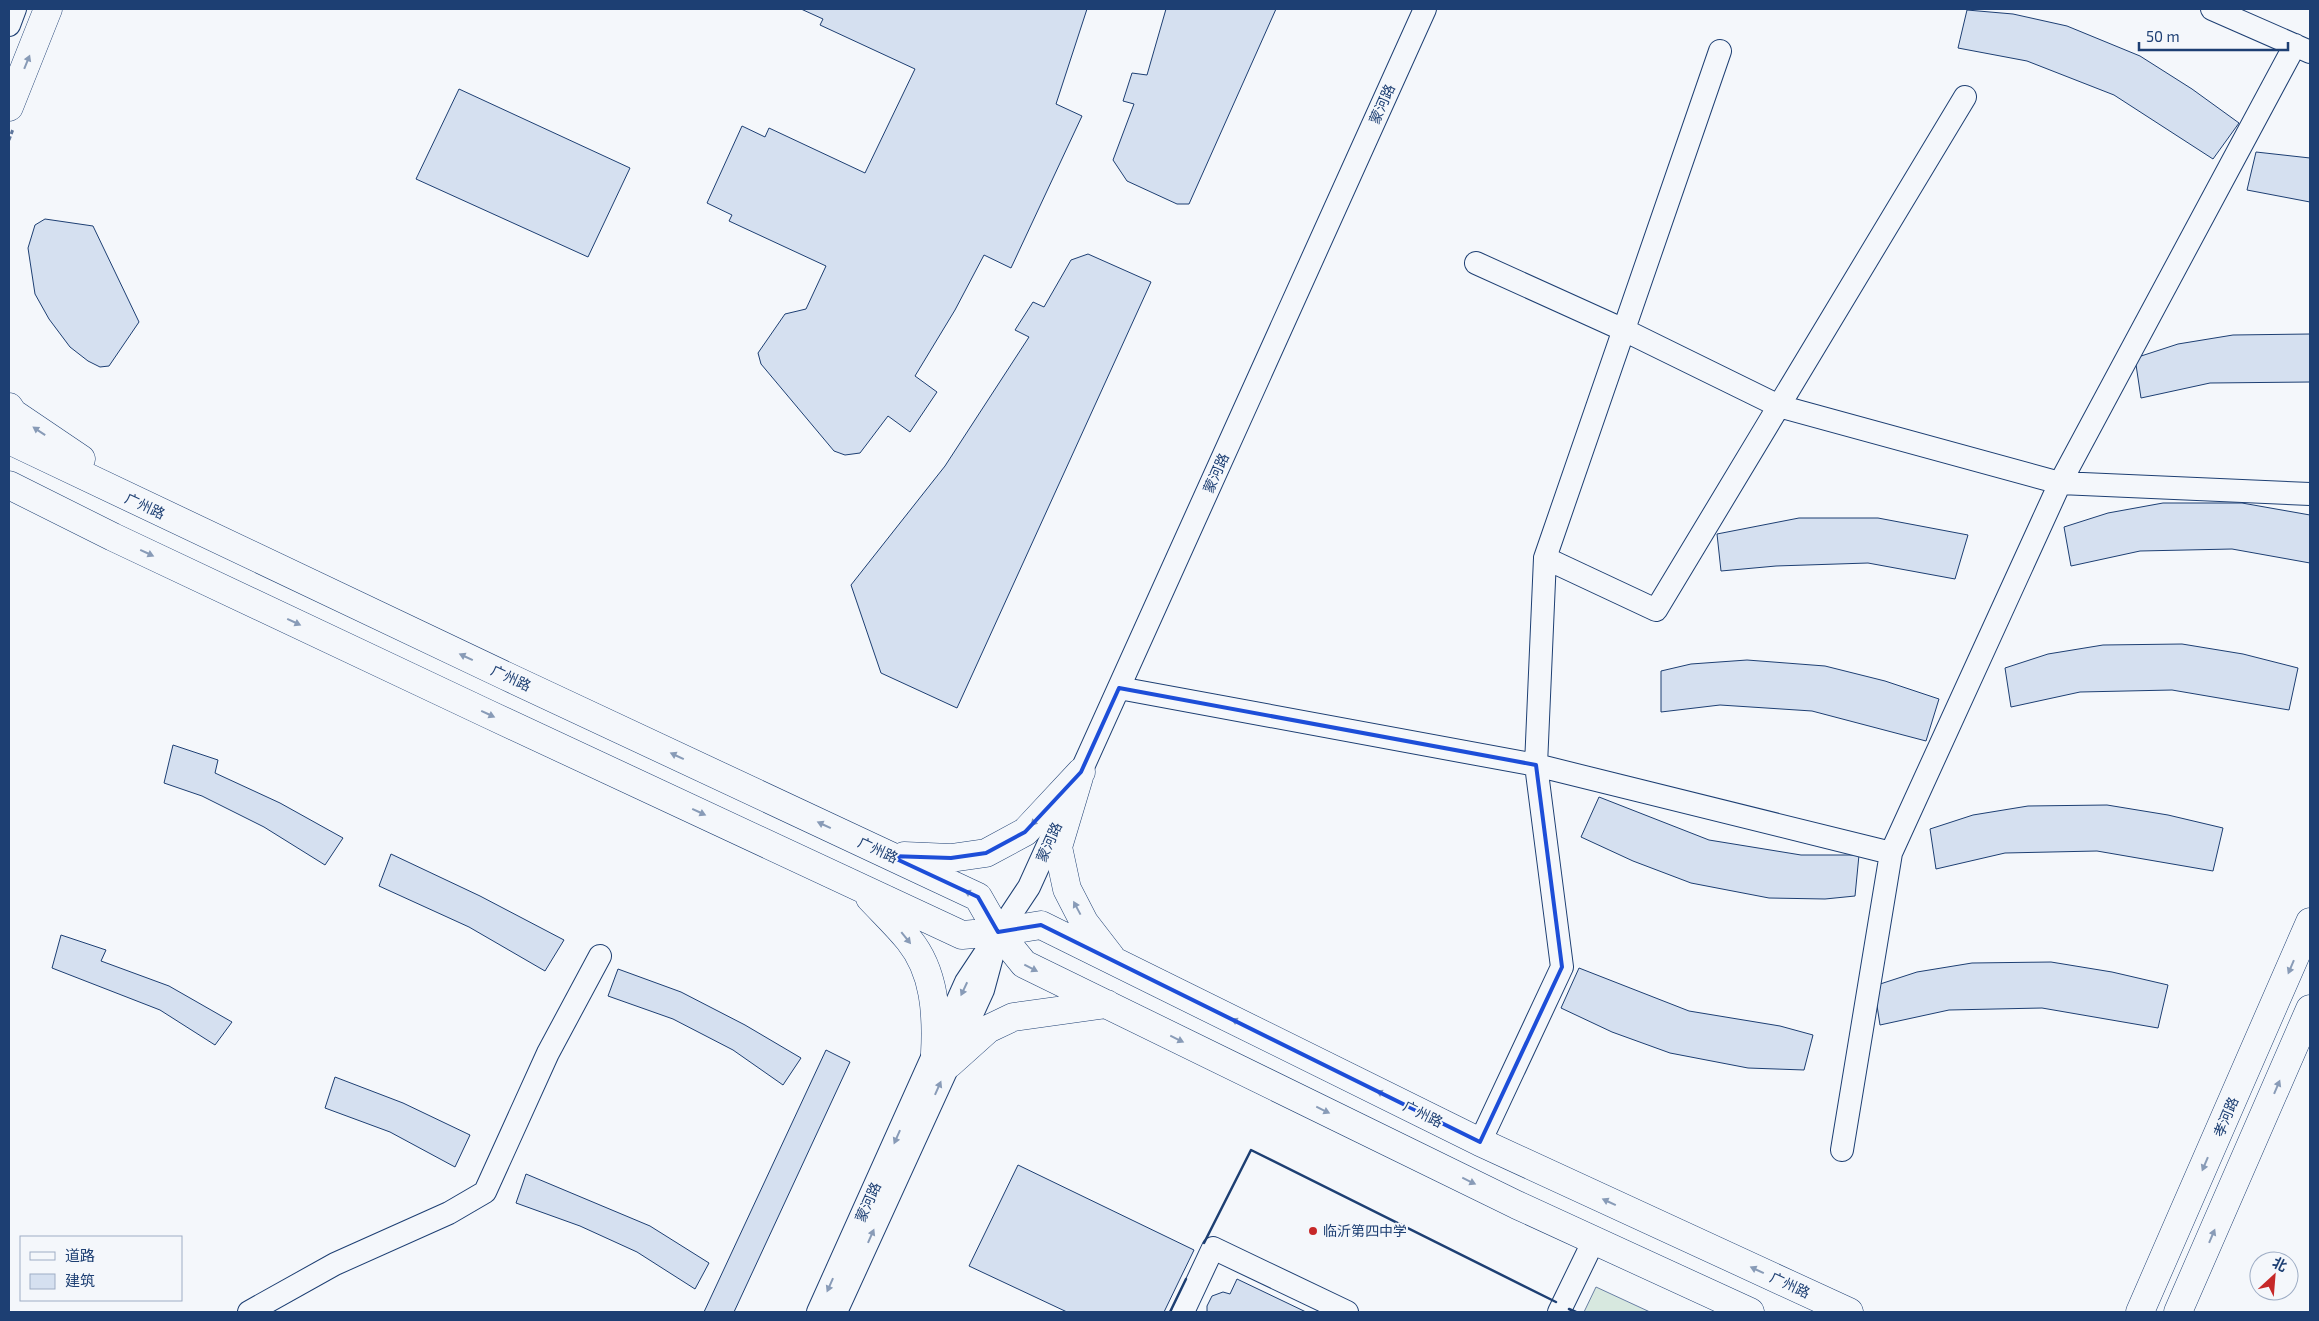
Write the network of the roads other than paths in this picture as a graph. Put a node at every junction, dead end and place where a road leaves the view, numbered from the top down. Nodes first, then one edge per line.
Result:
1 (15, 9) edge
2 (48, 9) edge
3 (1425, 9) edge
4 (2212, 9) edge
5 (2239, 9) edge
6 (9, 25) edge
7 (2305, 46) edge
8 (1720, 51) dead end
9 (1965, 97) dead end
10 (9, 107) edge
11 (1476, 263) dead end
12 (1624, 330) junction
13 (1779, 406) junction
14 (9, 407) edge
15 (9, 440) edge
16 (2060, 482) junction
17 (9, 485) edge
18 (2310, 494) edge
19 (135, 501) junction
20 (9, 508) edge
21 (113, 537) junction
22 (1545, 558) junction
23 (1119, 688) junction
24 (1536, 765) junction
25 (1081, 772) junction
26 (1891, 853) junction
27 (890, 856) junction
28 (862, 889) junction
29 (2310, 922) edge
30 (998, 932) junction
31 (600, 956) dead end
32 (1115, 962) junction
33 (1107, 1004) junction
34 (2310, 1009) edge
35 (942, 1059) junction
36 (1480, 1142) junction
37 (1842, 1150) dead end
38 (1594, 1240) junction
39 (2171, 1243) junction
40 (2199, 1266) junction
41 (249, 1312) edge
42 (818, 1312) edge
43 (836, 1312) edge
44 (1183, 1312) edge
45 (1347, 1312) edge
46 (1559, 1312) edge
47 (1750, 1312) edge
48 (1849, 1312) edge
49 (2126, 1312) edge
50 (2140, 1312) edge
51 (2178, 1312) edge
52 (2194, 1312) edge

1 - 6 street
10 -> 2 main road
3 - 23 street, 蒙河路
4 - 7 street
5 - 7 street
7 - 16 street
8 - 12 street
9 - 13 street
11 - 12 street
12 - 13 street
12 - 22 street
13 - 16 street
13 - 22 street
19 -> 14 main road
15 - 19 main road, 广州路
16 - 18 street
16 - 26 street
17 - 21 main road, 广州路
27 -> 19 main road, 广州路
20 - 21 main road
21 -> 28 main road, 广州路
22 - 24 street
23 - 24 street
23 - 25 street, 蒙河路
24 - 26 street
24 - 36 street
25 -> 27 main road
25 - 30 street, 蒙河路
32 -> 25 main road
26 - 37 street
30 -> 27 main road, 广州路
28 - 30 main road, 广州路
28 -> 35 main road
29 -> 39 main road, 孝河路
30 - 32 main road, 广州路
30 -> 33 main road, 广州路
30 - 35 street, 蒙河路
31 - 41 street
36 -> 32 main road, 广州路
33 - 35 main road
33 -> 38 main road, 广州路
40 -> 34 main road
35 -> 42 street, 蒙河路
43 -> 35 street, 蒙河路
48 -> 36 main road, 广州路
38 - 46 street
38 - 47 main road, 广州路
39 - 49 main road
39 - 50 main road, 孝河路
40 - 51 main road
40 - 52 main road
44 - 45 street

